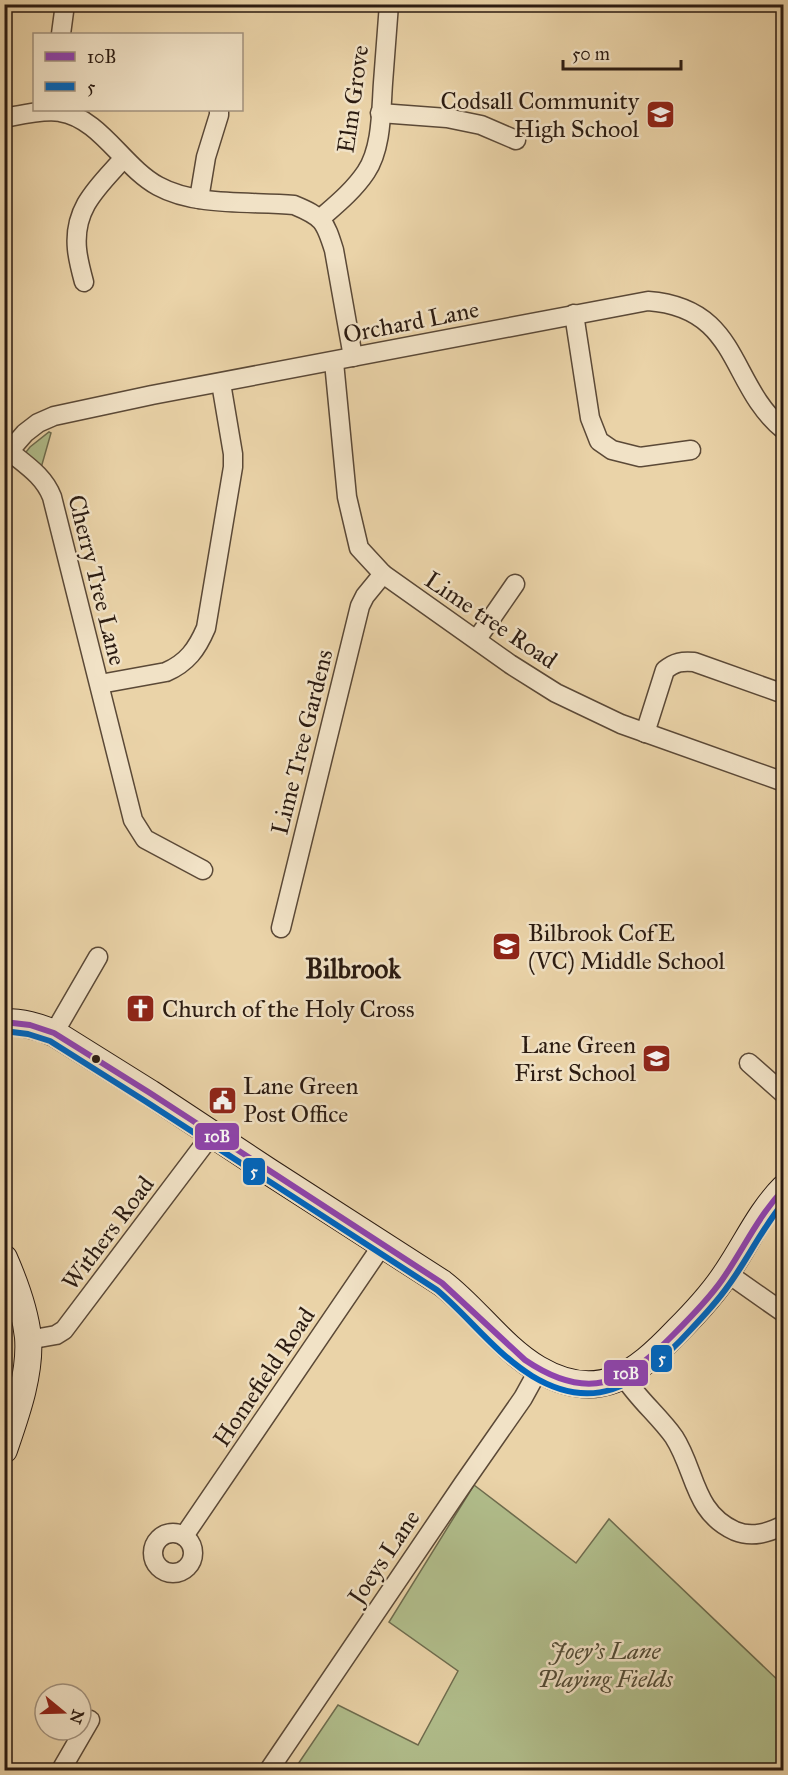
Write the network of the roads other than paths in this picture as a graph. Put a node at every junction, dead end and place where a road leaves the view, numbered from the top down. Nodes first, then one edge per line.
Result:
1 (65, 4) edge
2 (389, 4) edge
3 (61, 33) edge
4 (60, 111) edge
5 (219, 111) edge
6 (380, 113) junction
7 (4, 118) edge
8 (516, 140) dead end
9 (123, 159) junction
10 (199, 199) junction
11 (321, 218) junction
12 (84, 282) dead end
13 (574, 314) junction
14 (353, 357) junction
15 (334, 362) junction
16 (220, 383) junction
17 (783, 430) edge
18 (691, 450) dead end
19 (7, 454) edge
20 (383, 574) junction
21 (515, 584) dead end
22 (477, 639) junction
23 (100, 684) junction
24 (783, 694) edge
25 (645, 733) junction
26 (783, 782) edge
27 (203, 870) dead end
28 (281, 928) dead end
29 (98, 957) dead end
30 (4, 1022) edge
31 (54, 1033) junction
32 (749, 1064) dead end
33 (783, 1094) edge
34 (212, 1134) junction
35 (783, 1188) edge
36 (383, 1244) junction
37 (727, 1273) junction
38 (8, 1275) edge
39 (783, 1313) edge
40 (28, 1340) junction
41 (539, 1370) junction
42 (624, 1377) junction
43 (4, 1450) edge
44 (783, 1525) edge
45 (184, 1536) dead end
46 (77, 1742) edge
47 (61, 1770) edge
48 (269, 1770) edge

1 - 3 street
2 - 6 street, Elm Grove
4 - 7 street
4 - 9 street
5 - 10 street
6 - 8 street
6 - 11 street, Elm Grove
9 - 10 street
9 - 12 street
10 - 11 street
11 - 14 street
13 - 14 street, Orchard Lane
13 - 17 street, Orchard Lane
13 - 18 street
14 - 15 street, Orchard Lane
15 - 16 street, Orchard Lane
15 - 20 street, Lime tree Road
16 - 19 street, Orchard Lane
16 - 23 street, Cherry Tree Lane
19 - 23 street, Cherry Tree Lane
20 - 22 street, Lime tree Road
20 - 28 street, Lime Tree Gardens
21 - 22 street
22 - 25 street, Lime tree Road
23 - 27 street
24 - 25 street
25 - 26 street, Lime tree Road
29 - 31 street
30 - 31 street
31 - 34 street
32 - 33 street
34 - 36 street
34 - 40 street, Withers Road
35 - 37 street
36 - 41 street
36 - 45 street, Homefield Road
37 - 39 street
37 - 42 street
38 - 40 street
40 - 43 street
41 - 42 street
41 - 48 street, Joeys Lane
42 - 44 street
46 - 47 street

